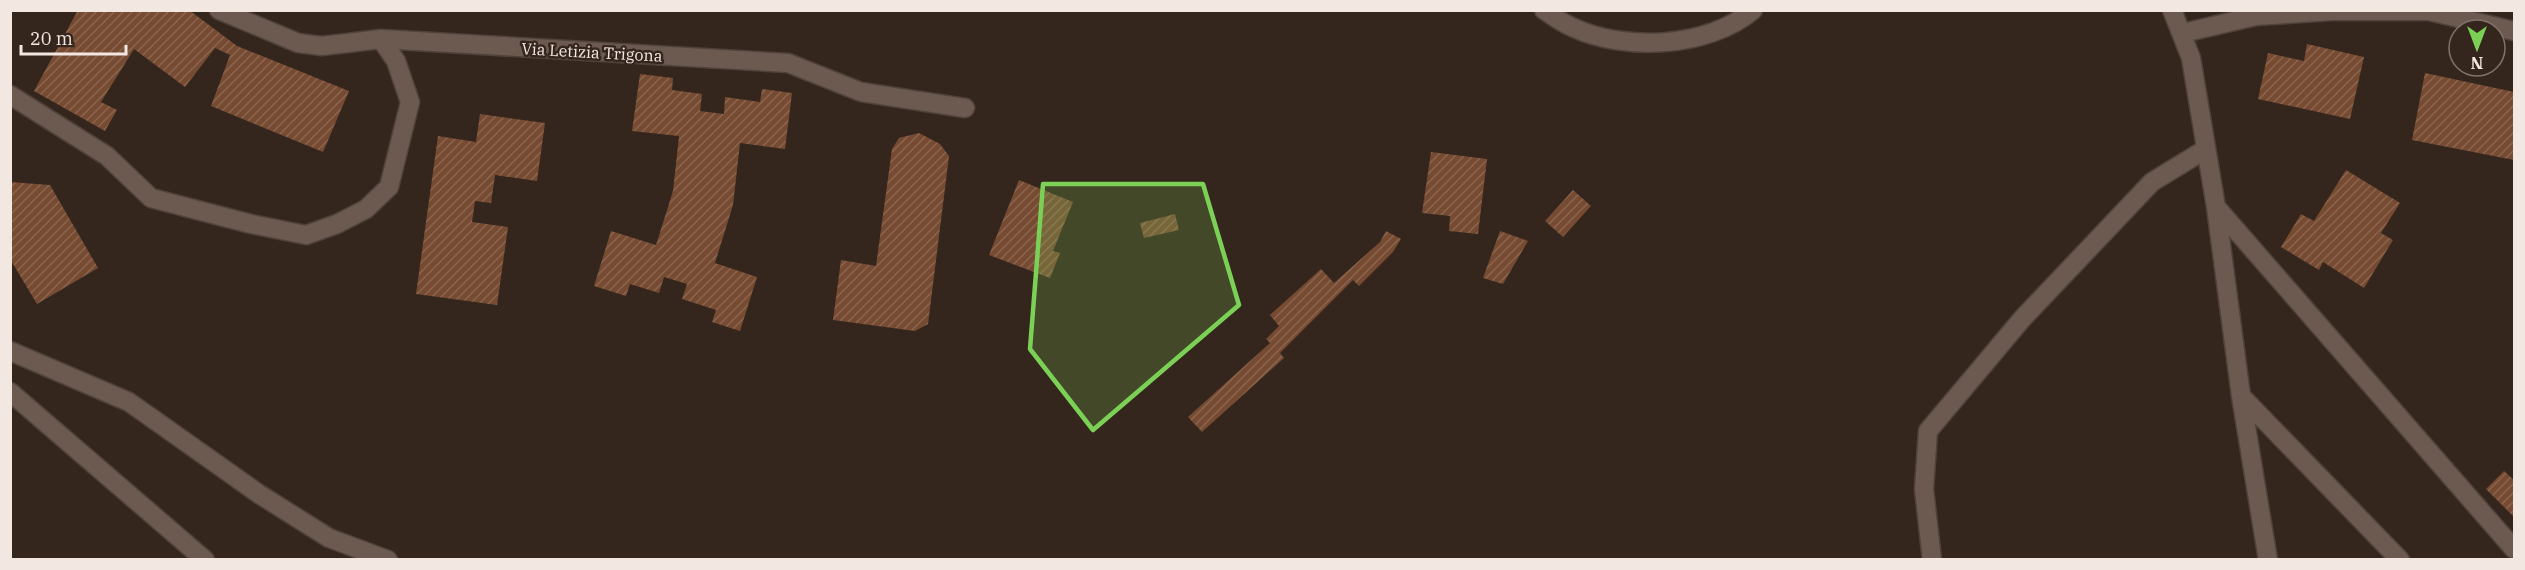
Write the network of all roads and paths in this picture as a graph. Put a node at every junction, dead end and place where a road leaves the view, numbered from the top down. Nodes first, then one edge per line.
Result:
1 (219, 10) edge
2 (1544, 10) edge
3 (1753, 10) edge
4 (2172, 10) edge
5 (2514, 31) edge
6 (2183, 33) junction
7 (381, 39) junction
8 (10, 95) edge
9 (965, 108) dead end
10 (2206, 149) junction
11 (2216, 207) junction
12 (10, 351) edge
13 (10, 392) edge
14 (2241, 396) junction
15 (2514, 549) edge
16 (205, 560) edge
17 (388, 560) edge
18 (1932, 560) edge
19 (2268, 560) edge
20 (2400, 560) edge

1 - 7 street, Via Letizia Trigona
2 - 3 street
4 - 6 street
5 - 6 street
6 - 10 street
7 - 8 street
7 - 9 street, Via Letizia Trigona
10 - 11 street
10 - 18 street
11 - 14 street
11 - 15 street
12 - 17 street
13 - 16 street
14 - 19 street
14 - 20 street

